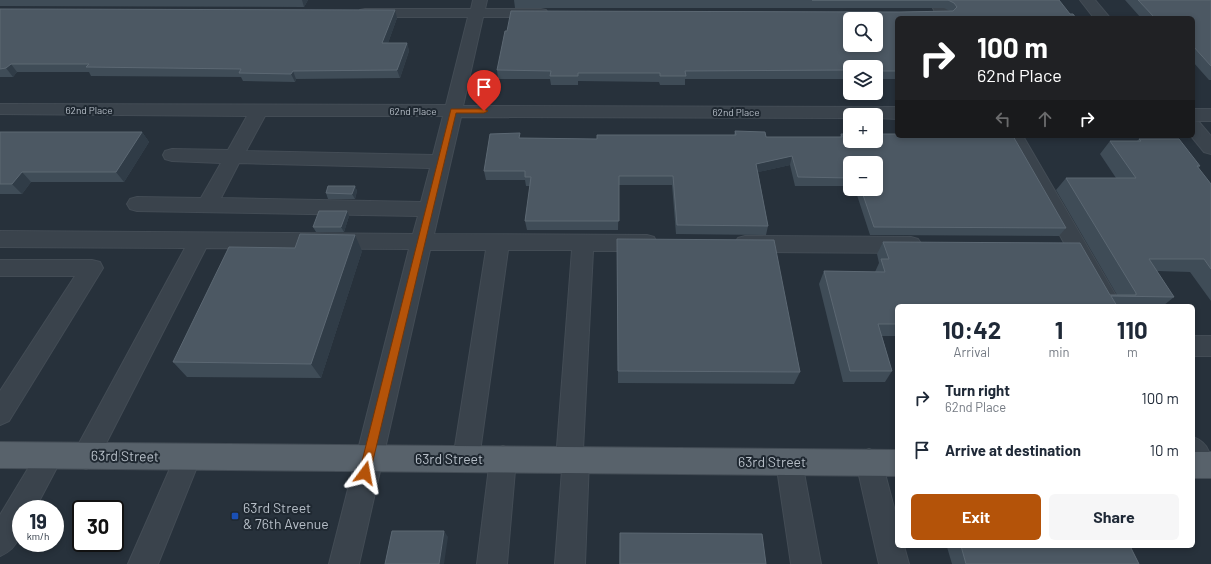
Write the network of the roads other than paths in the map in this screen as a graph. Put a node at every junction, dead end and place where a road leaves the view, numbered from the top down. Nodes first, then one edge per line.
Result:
1 (936, 0) edge
2 (1087, 0) edge
3 (479, 6) edge
4 (348, 13) edge
5 (553, 13) edge
6 (928, 15) edge
7 (945, 16) edge
8 (1100, 16) edge
9 (0, 109) edge
10 (259, 110) junction
11 (453, 111) junction
12 (895, 113) edge
13 (1195, 115) edge
14 (1211, 115) edge
15 (1195, 128) edge
16 (1015, 138) edge
17 (1211, 148) edge
18 (172, 156) dead end
19 (233, 157) junction
20 (441, 162) junction
21 (137, 204) dead end
22 (207, 205) junction
23 (429, 209) junction
24 (0, 240) edge
25 (199, 241) junction
26 (421, 242) junction
27 (498, 243) junction
28 (583, 243) junction
29 (662, 244) edge
30 (726, 244) edge
31 (933, 245) edge
32 (1053, 246) edge
33 (1076, 246) junction
34 (0, 268) edge
35 (1110, 304) edge
36 (1195, 346) edge
37 (1211, 346) edge
38 (0, 413) edge
39 (0, 455) edge
40 (50, 456) junction
41 (86, 456) junction
42 (188, 457) junction
43 (368, 458) junction
44 (466, 459) junction
45 (503, 459) junction
46 (572, 460) junction
47 (789, 462) junction
48 (869, 462) junction
49 (895, 462) edge
50 (0, 542) edge
51 (143, 564) edge
52 (344, 564) edge
53 (492, 564) edge
54 (570, 564) edge
55 (806, 564) edge
56 (894, 564) edge

1 - 7 street
2 - 8 street
3 - 4 street
3 - 5 street
3 - 11 street
6 - 7 street
9 - 10 street, 62nd Place
10 - 11 street, 62nd Place
10 - 19 street
11 - 12 street, 62nd Place
11 - 20 street
13 - 14 street
15 - 17 street
16 - 33 street
18 - 19 street
19 - 20 street
19 - 22 street
20 - 23 street
21 - 22 street
22 - 23 street
23 - 26 street
24 - 25 street
25 - 26 street
25 - 41 street
26 - 27 street
26 - 43 street
27 - 28 street
27 - 44 street
28 - 29 street
28 - 46 street
30 - 31 street
32 - 33 street
33 - 35 street
34 - 38 street
36 - 37 street
39 - 40 main road, 63rd Street
40 - 41 main road, 63rd Street
40 - 50 street
41 - 42 main road, 63rd Street
42 - 43 main road, 63rd Street
42 - 51 street
43 - 44 main road, 63rd Street
43 - 52 street
44 - 45 main road, 63rd Street
45 - 46 main road, 63rd Street
45 - 53 street
46 - 47 main road, 63rd Street
46 - 54 street
47 - 48 main road, 63rd Street
47 - 55 street
48 - 49 main road, 63rd Street
48 - 56 street

